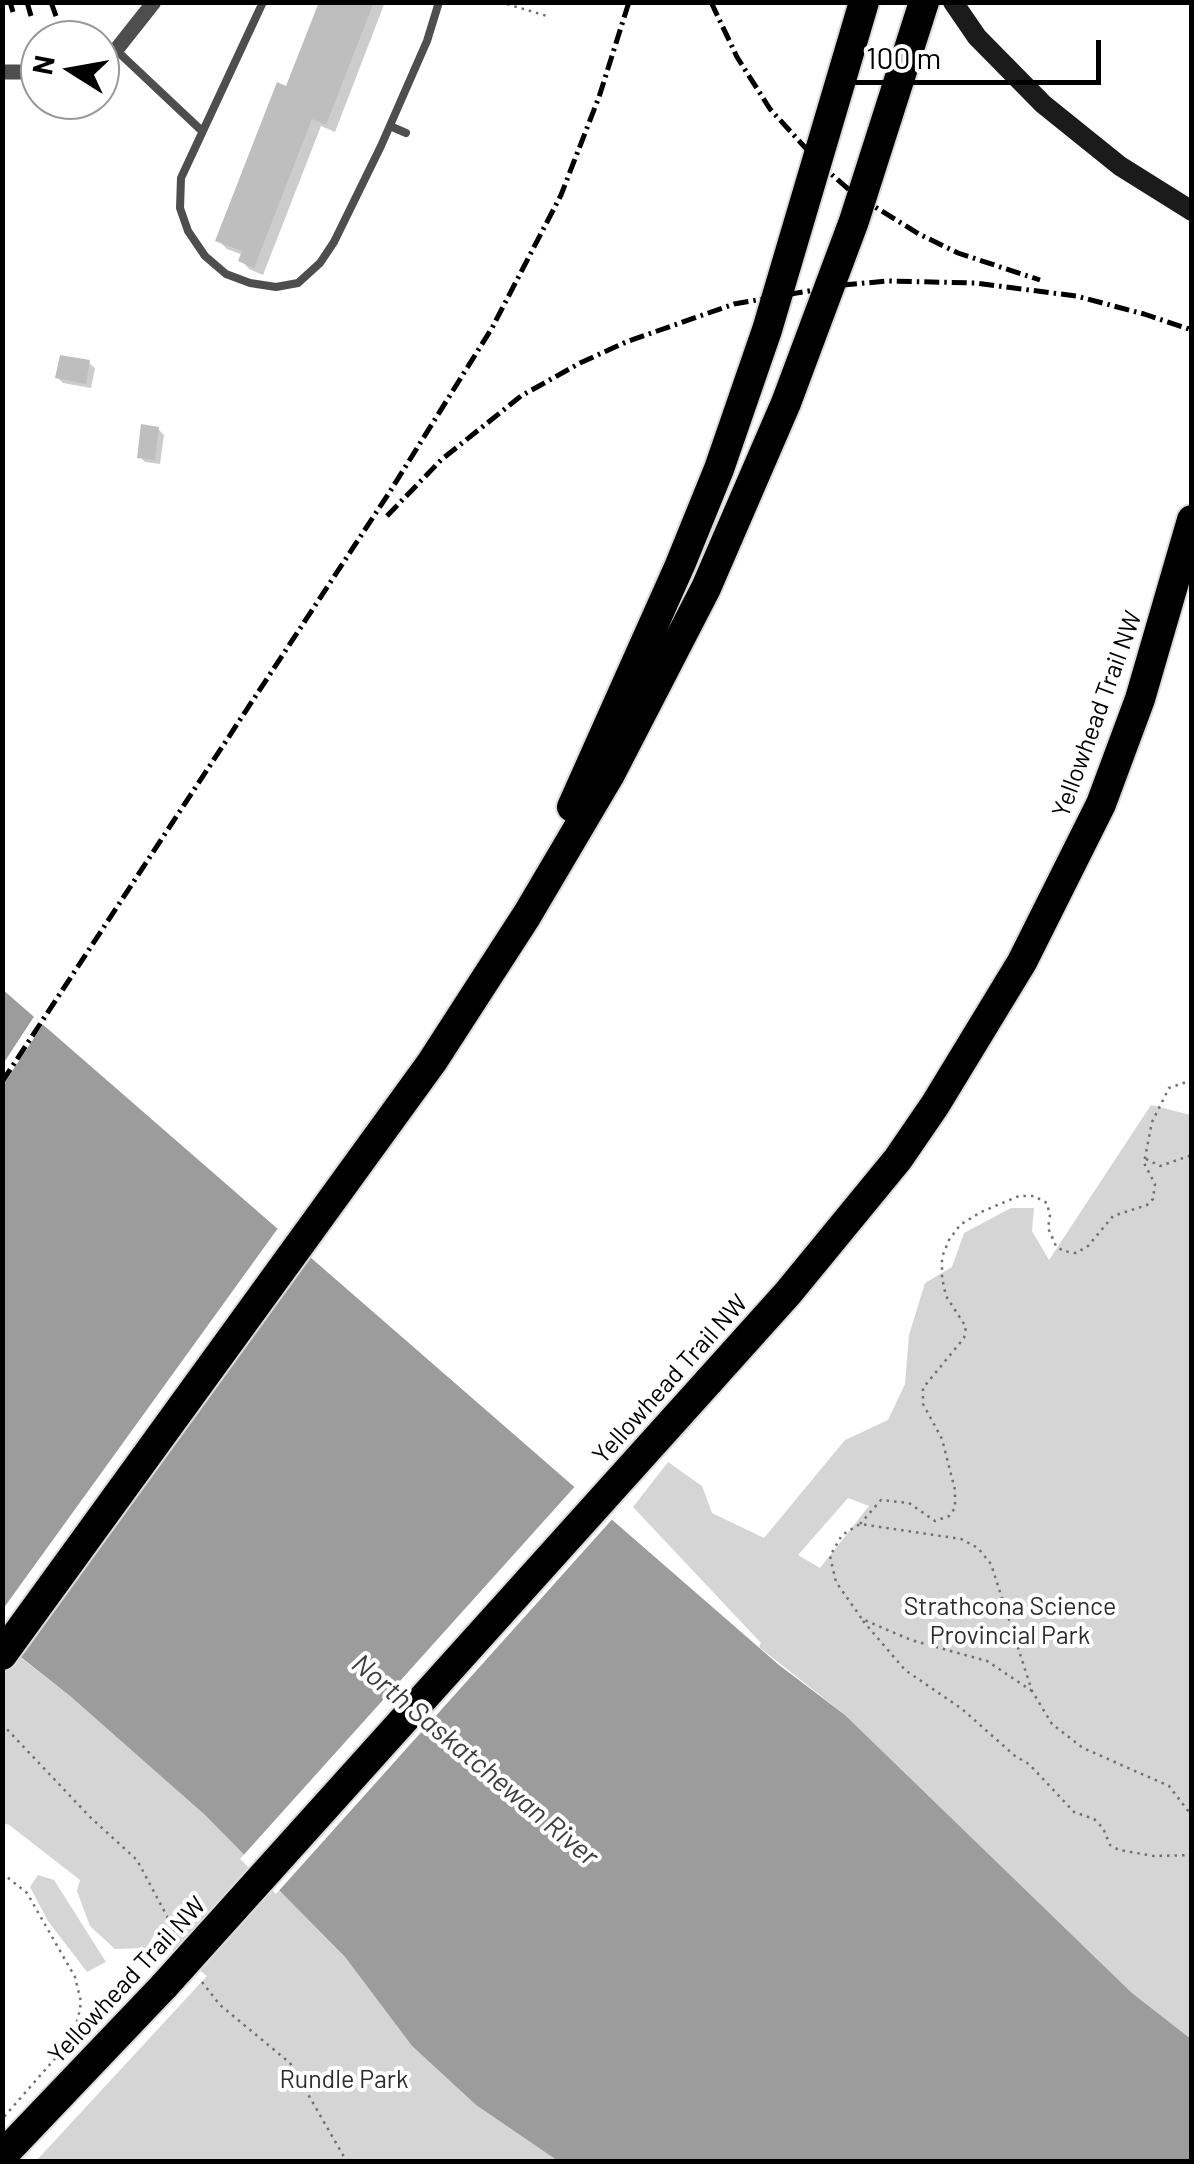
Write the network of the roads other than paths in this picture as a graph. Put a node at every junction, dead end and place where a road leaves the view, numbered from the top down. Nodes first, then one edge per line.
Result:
1 (154, 2) edge
2 (263, 2) edge
3 (440, 2) edge
4 (864, 2) edge
5 (924, 2) edge
6 (953, 2) edge
7 (120, 45) edge
8 (120, 54) edge
9 (390, 126) junction
10 (202, 131) junction
11 (406, 134) dead end
12 (1192, 210) edge
13 (1192, 520) edge
14 (527, 914) junction
15 (2, 1655) edge
16 (2, 2156) edge

1 - 7 street
2 - 10 lane
3 - 9 lane
4 - 14 highway
5 - 14 highway
6 - 12 main road
8 - 10 lane
9 - 10 lane
9 - 11 lane
13 - 16 highway, Yellowhead Trail NW, bridge
14 - 15 highway

